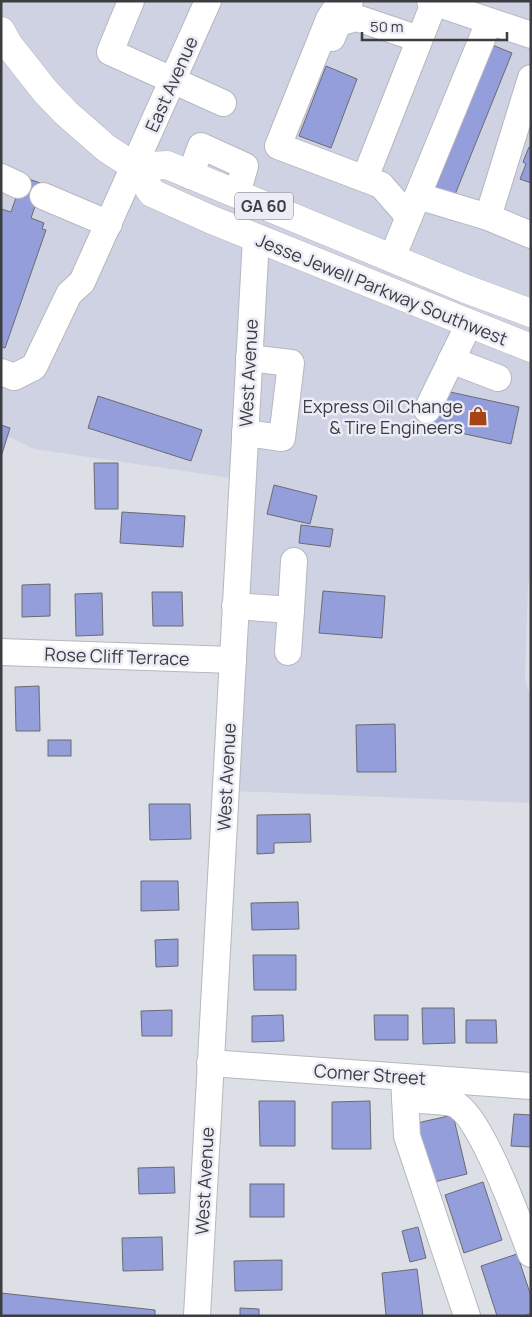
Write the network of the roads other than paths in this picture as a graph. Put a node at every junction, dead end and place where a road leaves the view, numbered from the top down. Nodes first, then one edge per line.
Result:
1 (131, 1) edge
2 (208, 1) edge
3 (350, 1) edge
4 (356, 1) edge
5 (427, 17) edge
6 (489, 22) junction
7 (1, 31) edge
8 (531, 35) edge
9 (531, 78) edge
10 (173, 82) junction
11 (223, 103) dead end
12 (280, 140) junction
13 (134, 167) junction
14 (373, 182) junction
15 (43, 196) dead end
16 (416, 199) junction
17 (488, 218) junction
18 (110, 224) junction
19 (531, 235) edge
20 (256, 238) junction
21 (392, 258) junction
22 (531, 313) edge
23 (475, 327) junction
24 (531, 348) edge
25 (249, 358) junction
26 (452, 360) junction
27 (531, 369) edge
28 (1, 372) edge
29 (498, 378) dead end
30 (427, 410) dead end
31 (245, 433) junction
32 (294, 561) dead end
33 (235, 606) junction
34 (290, 610) junction
35 (1, 652) edge
36 (288, 652) dead end
37 (233, 660) junction
38 (210, 1063) junction
39 (531, 1086) edge
40 (404, 1088) junction
41 (531, 1254) edge
42 (197, 1316) edge
43 (467, 1316) edge

1 - 10 street
2 - 10 street, East Avenue
3 - 12 street
4 - 5 street
5 - 6 street
5 - 12 street
5 - 14 street
6 - 8 street
6 - 16 street
7 - 13 main road, Jesse Jewell Parkway Southwest / GA 60
9 - 17 street
10 - 11 street
10 - 13 street, East Avenue
12 - 14 street
13 - 18 street, East Avenue
13 - 20 main road, Jesse Jewell Parkway Southwest / GA 60
13 - 21 main road, Jesse Jewell Parkway Southwest / GA 60
14 - 16 street
15 - 18 street
16 - 17 street
16 - 21 street
17 - 19 street
18 - 28 street, East Avenue
20 - 23 main road, Jesse Jewell Parkway Southwest / GA 60
20 - 25 street, West Avenue
21 - 22 main road, Jesse Jewell Parkway Southwest / GA 60
23 - 24 main road, Jesse Jewell Parkway Southwest / GA 60
23 - 26 street
23 - 27 main road
25 - 31 street, West Avenue
25 - 31 street
26 - 29 street
26 - 30 street
31 - 33 street, West Avenue
32 - 34 street
33 - 34 street
33 - 37 street, West Avenue
34 - 36 street
35 - 37 street, Rose Cliff Terrace
37 - 38 street, West Avenue
38 - 40 street, Comer Street
38 - 42 street, West Avenue
39 - 40 street, Comer Street
40 - 41 street
40 - 43 street

